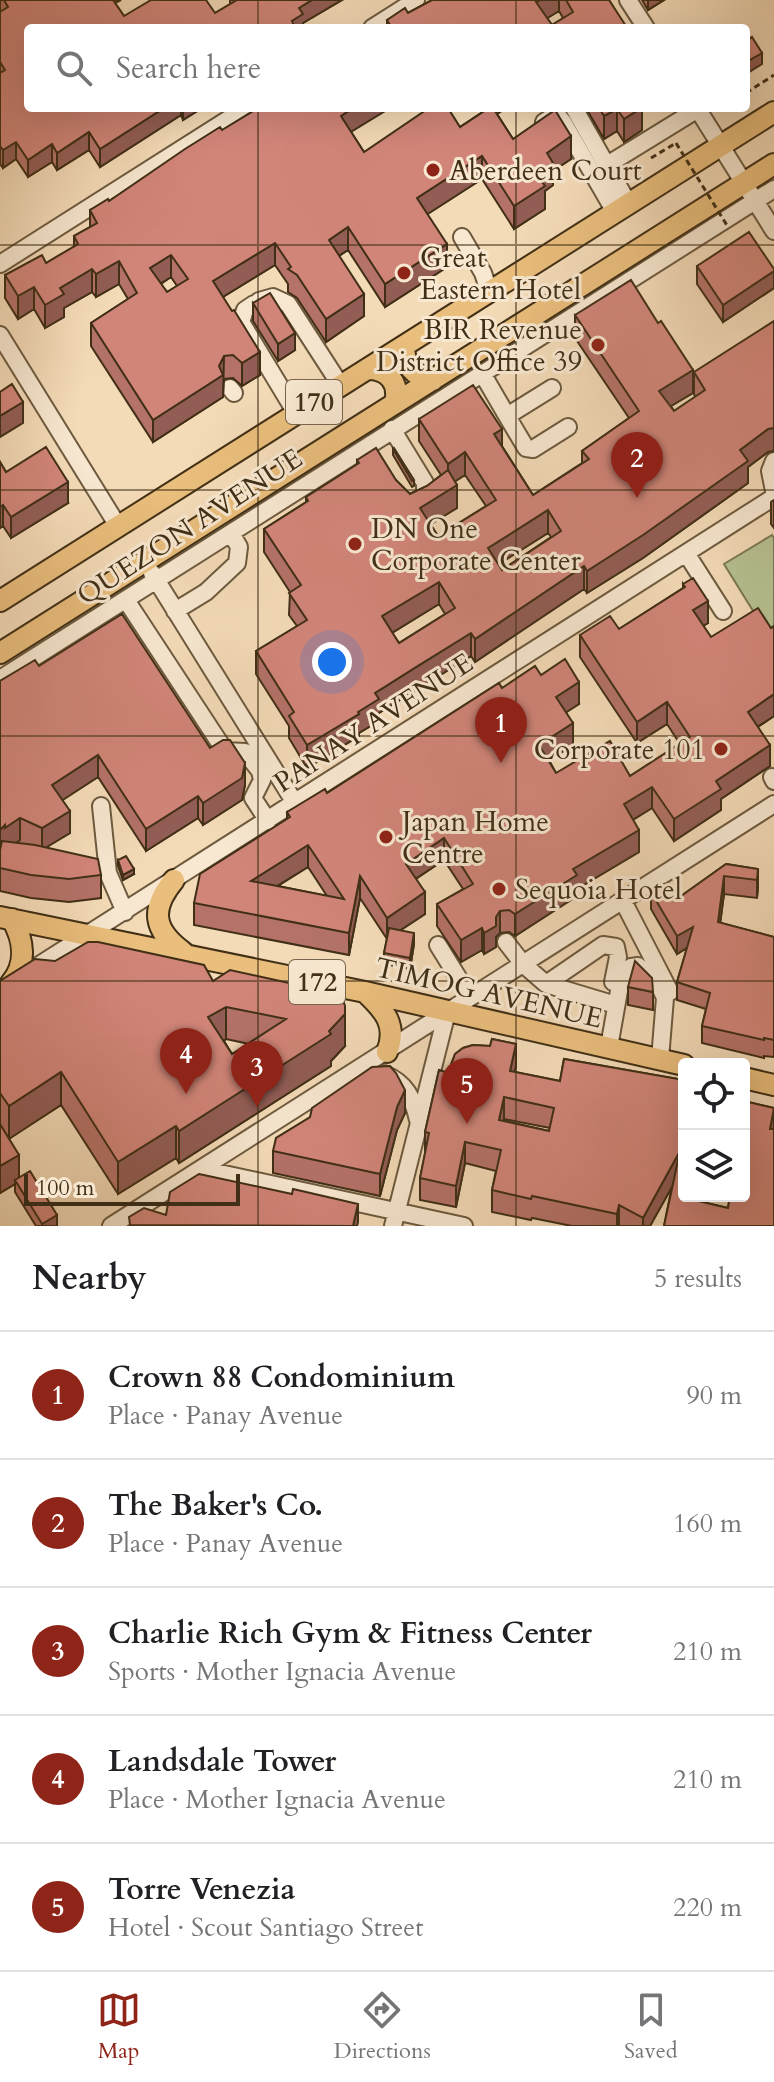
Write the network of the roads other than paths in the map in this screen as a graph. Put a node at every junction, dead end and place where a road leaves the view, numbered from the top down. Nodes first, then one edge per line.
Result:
1 (416, 0) edge
2 (628, 0) edge
3 (378, 24) edge
4 (643, 24) edge
5 (240, 112) edge
6 (576, 112) edge
7 (692, 112) edge
8 (701, 112) edge
9 (774, 112) edge
10 (536, 126) edge
11 (722, 146) junction
12 (774, 164) edge
13 (607, 165) junction
14 (745, 182) junction
15 (774, 189) edge
16 (755, 201) junction
17 (622, 208) junction
18 (774, 231) edge
19 (462, 237) dead end
20 (0, 264) edge
21 (489, 291) junction
22 (0, 335) edge
23 (404, 346) junction
24 (368, 369) junction
25 (482, 373) junction
26 (433, 380) junction
27 (341, 386) junction
28 (552, 388) dead end
29 (395, 403) junction
30 (296, 413) junction
31 (507, 416) junction
32 (568, 427) dead end
33 (392, 429) junction
34 (372, 442) junction
35 (774, 461) edge
36 (384, 462) edge
37 (774, 491) edge
38 (405, 497) edge
39 (774, 497) edge
40 (118, 526) junction
41 (231, 533) junction
42 (686, 553) junction
43 (144, 561) junction
44 (156, 581) junction
45 (126, 600) junction
46 (0, 601) edge
47 (175, 611) junction
48 (723, 611) dead end
49 (0, 653) edge
50 (0, 679) edge
51 (295, 803) junction
52 (101, 806) dead end
53 (770, 812) edge
54 (268, 821) junction
55 (174, 880) junction
56 (623, 901) junction
57 (125, 912) junction
58 (6, 918) edge
59 (89, 935) junction
60 (506, 942) dead end
61 (438, 945) dead end
62 (186, 954) junction
63 (523, 964) junction
64 (546, 984) junction
65 (6, 987) edge
66 (365, 992) junction
67 (671, 994) dead end
68 (470, 997) junction
69 (609, 1003) junction
70 (447, 1012) junction
71 (604, 1047) junction
72 (387, 1052) junction
73 (660, 1059) junction
74 (678, 1064) edge
75 (352, 1074) junction
76 (750, 1079) edge
77 (774, 1085) edge
78 (418, 1121) junction
79 (201, 1169) junction
80 (395, 1219) edge
81 (111, 1226) edge
82 (464, 1226) edge

1 - 3 street
2 - 4 street
5 - 20 street
6 - 13 street
7 - 13 street
8 - 11 street
9 - 11 main road, QUEZON AVENUE / 170
10 - 17 street
11 - 14 street
11 - 17 main road, QUEZON AVENUE / 170
12 - 14 main road, QUEZON AVENUE / 170
13 - 17 street
14 - 16 street
14 - 26 main road, QUEZON AVENUE / 170
15 - 16 street, QUEZON AVENUE / 170
16 - 18 street
16 - 25 street, QUEZON AVENUE / 170
17 - 21 main road, QUEZON AVENUE / 170
19 - 21 street
21 - 23 main road, QUEZON AVENUE / 170
22 - 40 street
23 - 24 main road, QUEZON AVENUE / 170
23 - 26 main road
24 - 27 main road, QUEZON AVENUE / 170
24 - 29 main road
25 - 31 street
25 - 33 street, QUEZON AVENUE / 170
26 - 29 main road, QUEZON AVENUE / 170
27 - 30 main road, QUEZON AVENUE / 170
27 - 30 street
28 - 31 street
29 - 43 main road, QUEZON AVENUE / 170
30 - 40 main road, QUEZON AVENUE / 170
31 - 32 street
33 - 34 street, QUEZON AVENUE / 170
33 - 38 street
34 - 36 street
34 - 41 street, QUEZON AVENUE / 170
35 - 37 street
39 - 42 street, PANAY AVENUE
40 - 46 main road, QUEZON AVENUE / 170
41 - 44 street, QUEZON AVENUE / 170
41 - 47 street
42 - 48 street
42 - 51 street, PANAY AVENUE
43 - 44 street
43 - 49 main road, QUEZON AVENUE / 170
44 - 45 street, QUEZON AVENUE / 170
44 - 47 street
45 - 50 street, QUEZON AVENUE / 170
45 - 54 street
47 - 51 street
51 - 54 street, PANAY AVENUE
52 - 57 street
53 - 56 street
54 - 55 street, PANAY AVENUE
55 - 57 street, PANAY AVENUE
55 - 62 main road
56 - 63 street
56 - 67 street
57 - 59 street, PANAY AVENUE
58 - 59 main road, TIMOG AVENUE / 172
58 - 65 main road
59 - 62 main road, TIMOG AVENUE / 172
59 - 65 street, PANAY AVENUE
60 - 63 street
61 - 68 street
62 - 66 main road, TIMOG AVENUE / 172
63 - 64 street
63 - 68 street
64 - 69 street
64 - 69 street
66 - 70 main road, TIMOG AVENUE / 172
66 - 72 main road
68 - 70 street
69 - 71 street
70 - 71 main road, TIMOG AVENUE / 172
70 - 72 street
70 - 78 street
71 - 73 main road, TIMOG AVENUE / 172
71 - 73 street
72 - 75 street
73 - 74 main road, TIMOG AVENUE / 172
75 - 78 street
75 - 79 street
76 - 77 main road
78 - 80 street
79 - 80 street
79 - 81 street
80 - 82 street

